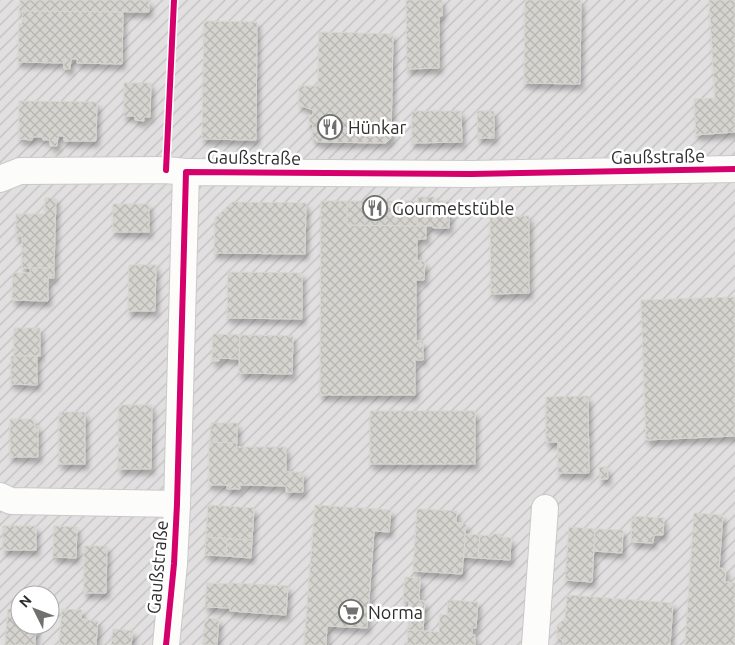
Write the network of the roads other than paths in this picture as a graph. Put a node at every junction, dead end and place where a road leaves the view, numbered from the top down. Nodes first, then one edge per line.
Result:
1 (735, 170) edge
2 (186, 172) junction
3 (0, 179) edge
4 (0, 496) edge
5 (177, 504) junction
6 (544, 508) dead end
7 (166, 645) edge
8 (535, 645) edge

1 - 2 street, Gaußstraße
2 - 3 street
2 - 5 street, Gaußstraße
4 - 5 street
5 - 7 street, Gaußstraße
6 - 8 street

